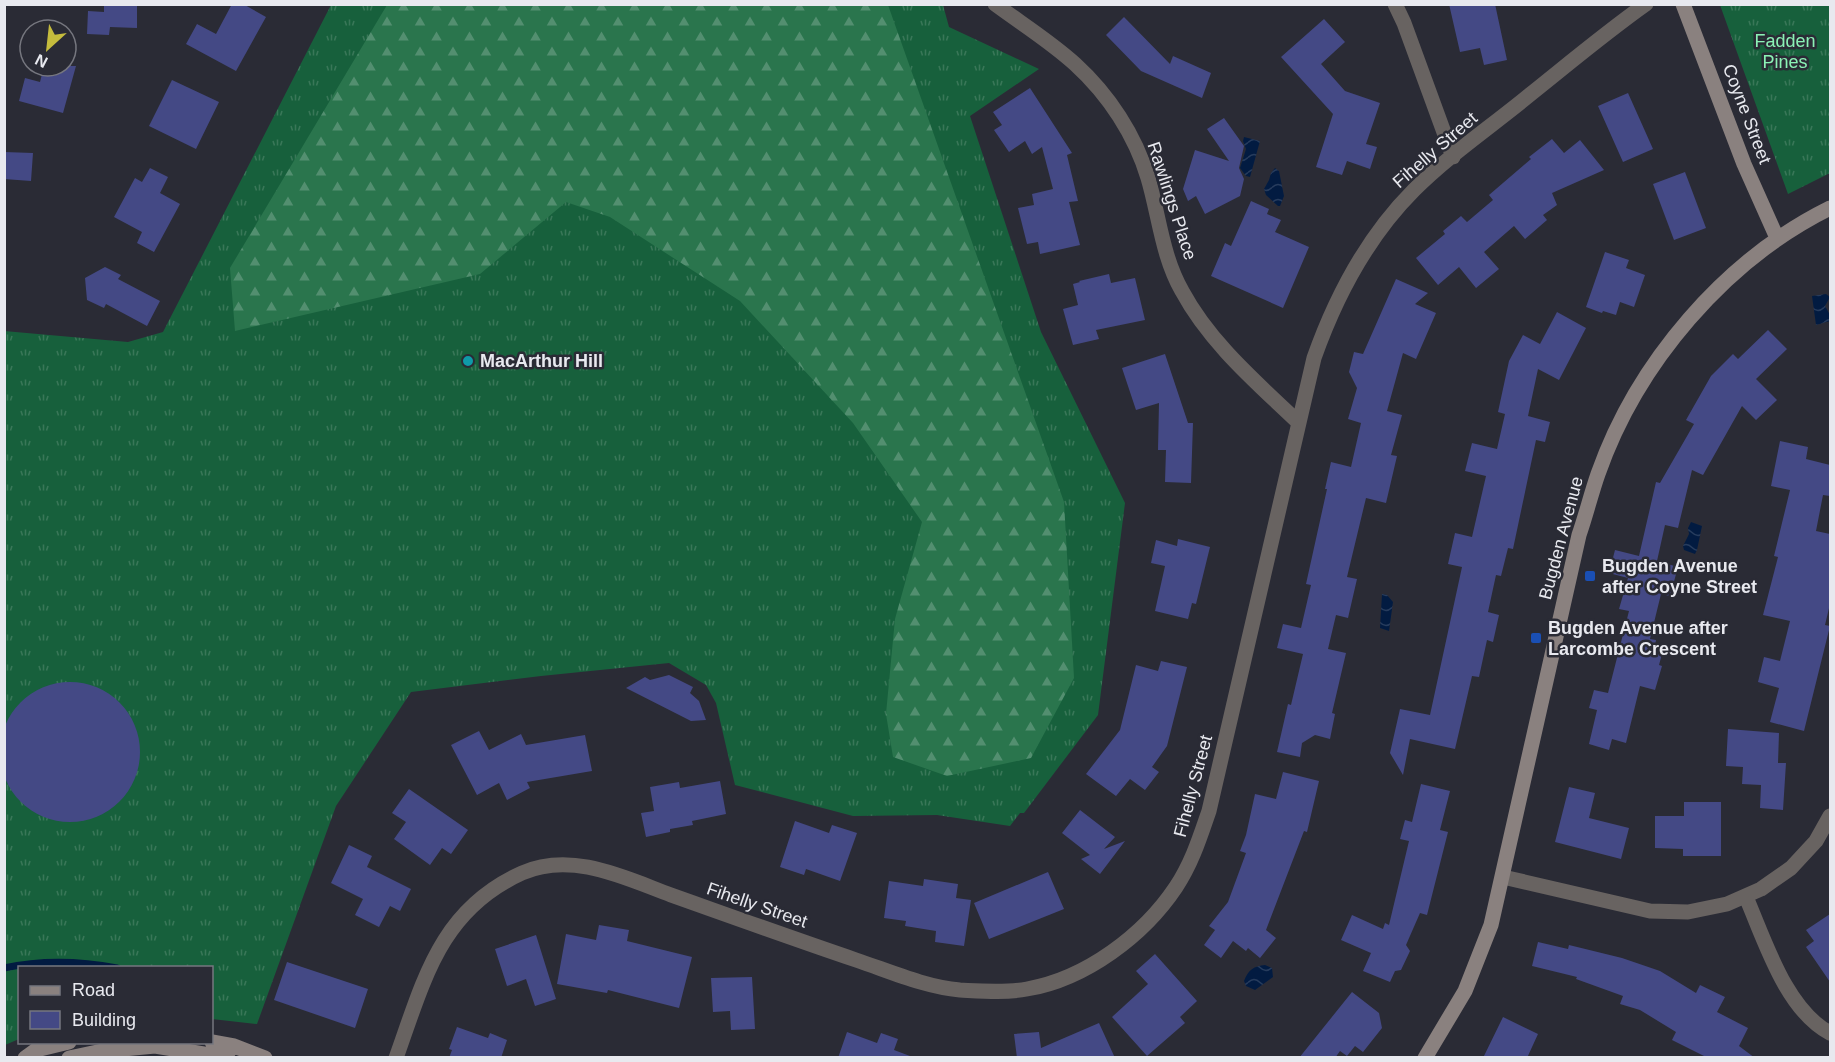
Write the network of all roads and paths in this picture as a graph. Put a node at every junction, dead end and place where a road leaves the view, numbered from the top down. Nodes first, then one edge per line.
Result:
1 (995, 4) edge
2 (1395, 4) edge
3 (1646, 4) edge
4 (1683, 4) edge
5 (1453, 157) junction
6 (1830, 207) edge
7 (1777, 238) junction
8 (1299, 423) junction
9 (1830, 816) edge
10 (1503, 878) junction
11 (1746, 897) junction
12 (1830, 1033) edge
13 (213, 1043) edge
14 (61, 1044) edge
15 (230, 1054) edge
16 (25, 1058) edge
17 (69, 1058) edge
18 (266, 1058) edge
19 (396, 1058) edge
20 (1425, 1058) edge

1 - 8 street, Rawlings Place
2 - 5 street
3 - 5 street, Fihelly Street
4 - 7 street, Coyne Street
5 - 8 street, Fihelly Street
6 - 7 street, Bugden Avenue
7 - 10 street, Bugden Avenue
8 - 19 street, Fihelly Street
9 - 11 street
10 - 11 street
10 - 20 street, Bugden Avenue
11 - 12 street
13 - 15 street
14 - 16 street
15 - 17 street
15 - 18 street

